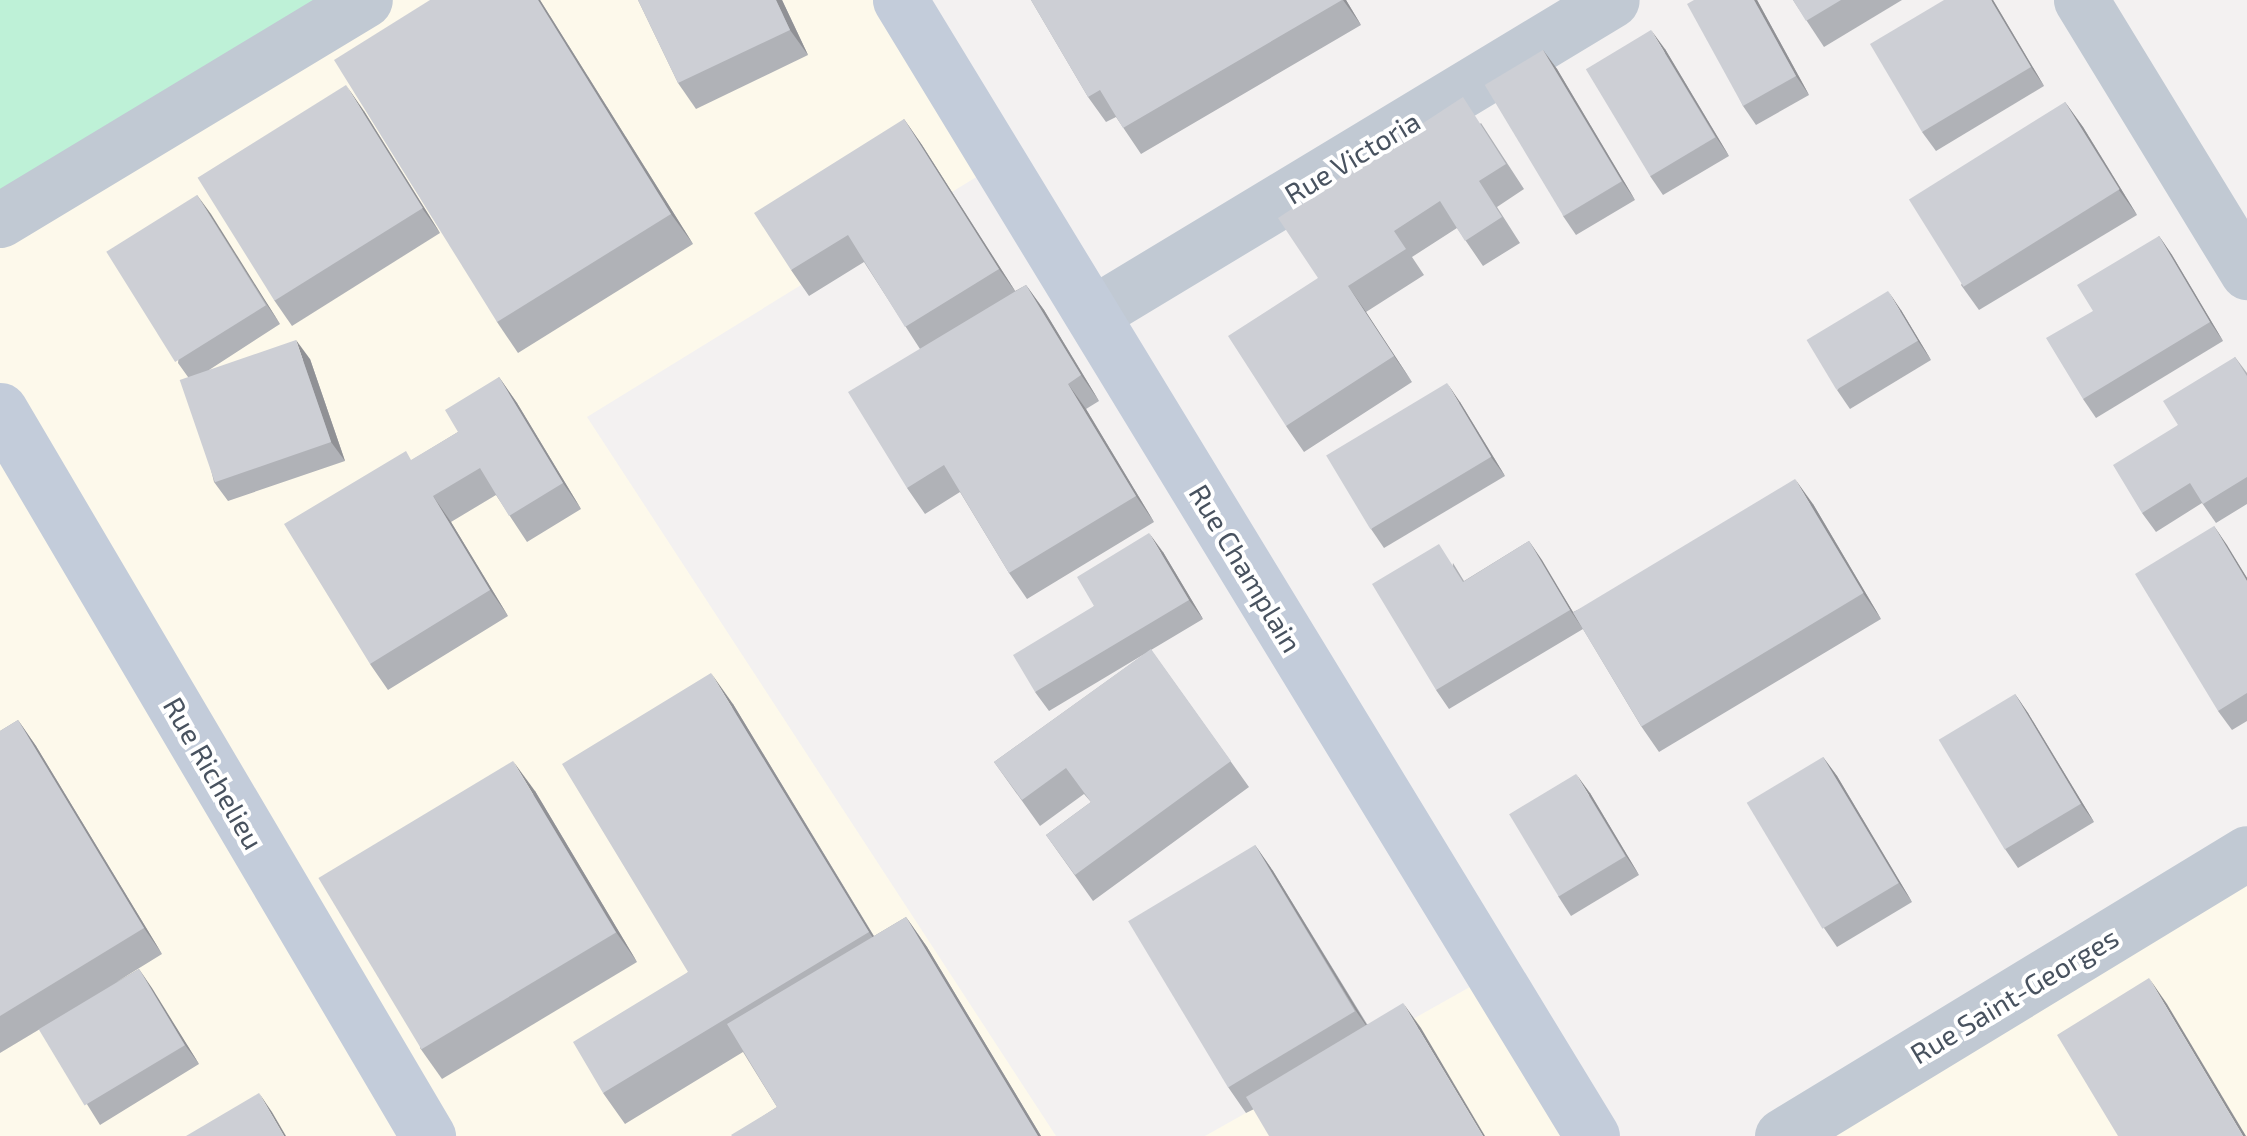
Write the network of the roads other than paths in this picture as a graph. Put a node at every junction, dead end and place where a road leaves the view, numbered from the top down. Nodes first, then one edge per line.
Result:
1 (365, 0) edge
2 (900, 0) edge
3 (1612, 0) edge
4 (2080, 0) edge
5 (0, 220) edge
6 (2247, 272) edge
7 (1092, 314) junction
8 (0, 410) edge
9 (2247, 853) edge
10 (428, 1136) edge
11 (1592, 1136) edge
12 (1782, 1136) edge

1 - 5 street
2 - 7 street, Rue Champlain
3 - 7 street, Rue Victoria
4 - 6 street
7 - 11 street, Rue Champlain
8 - 10 street, Rue Richelieu
9 - 12 street, Rue Saint-Georges

